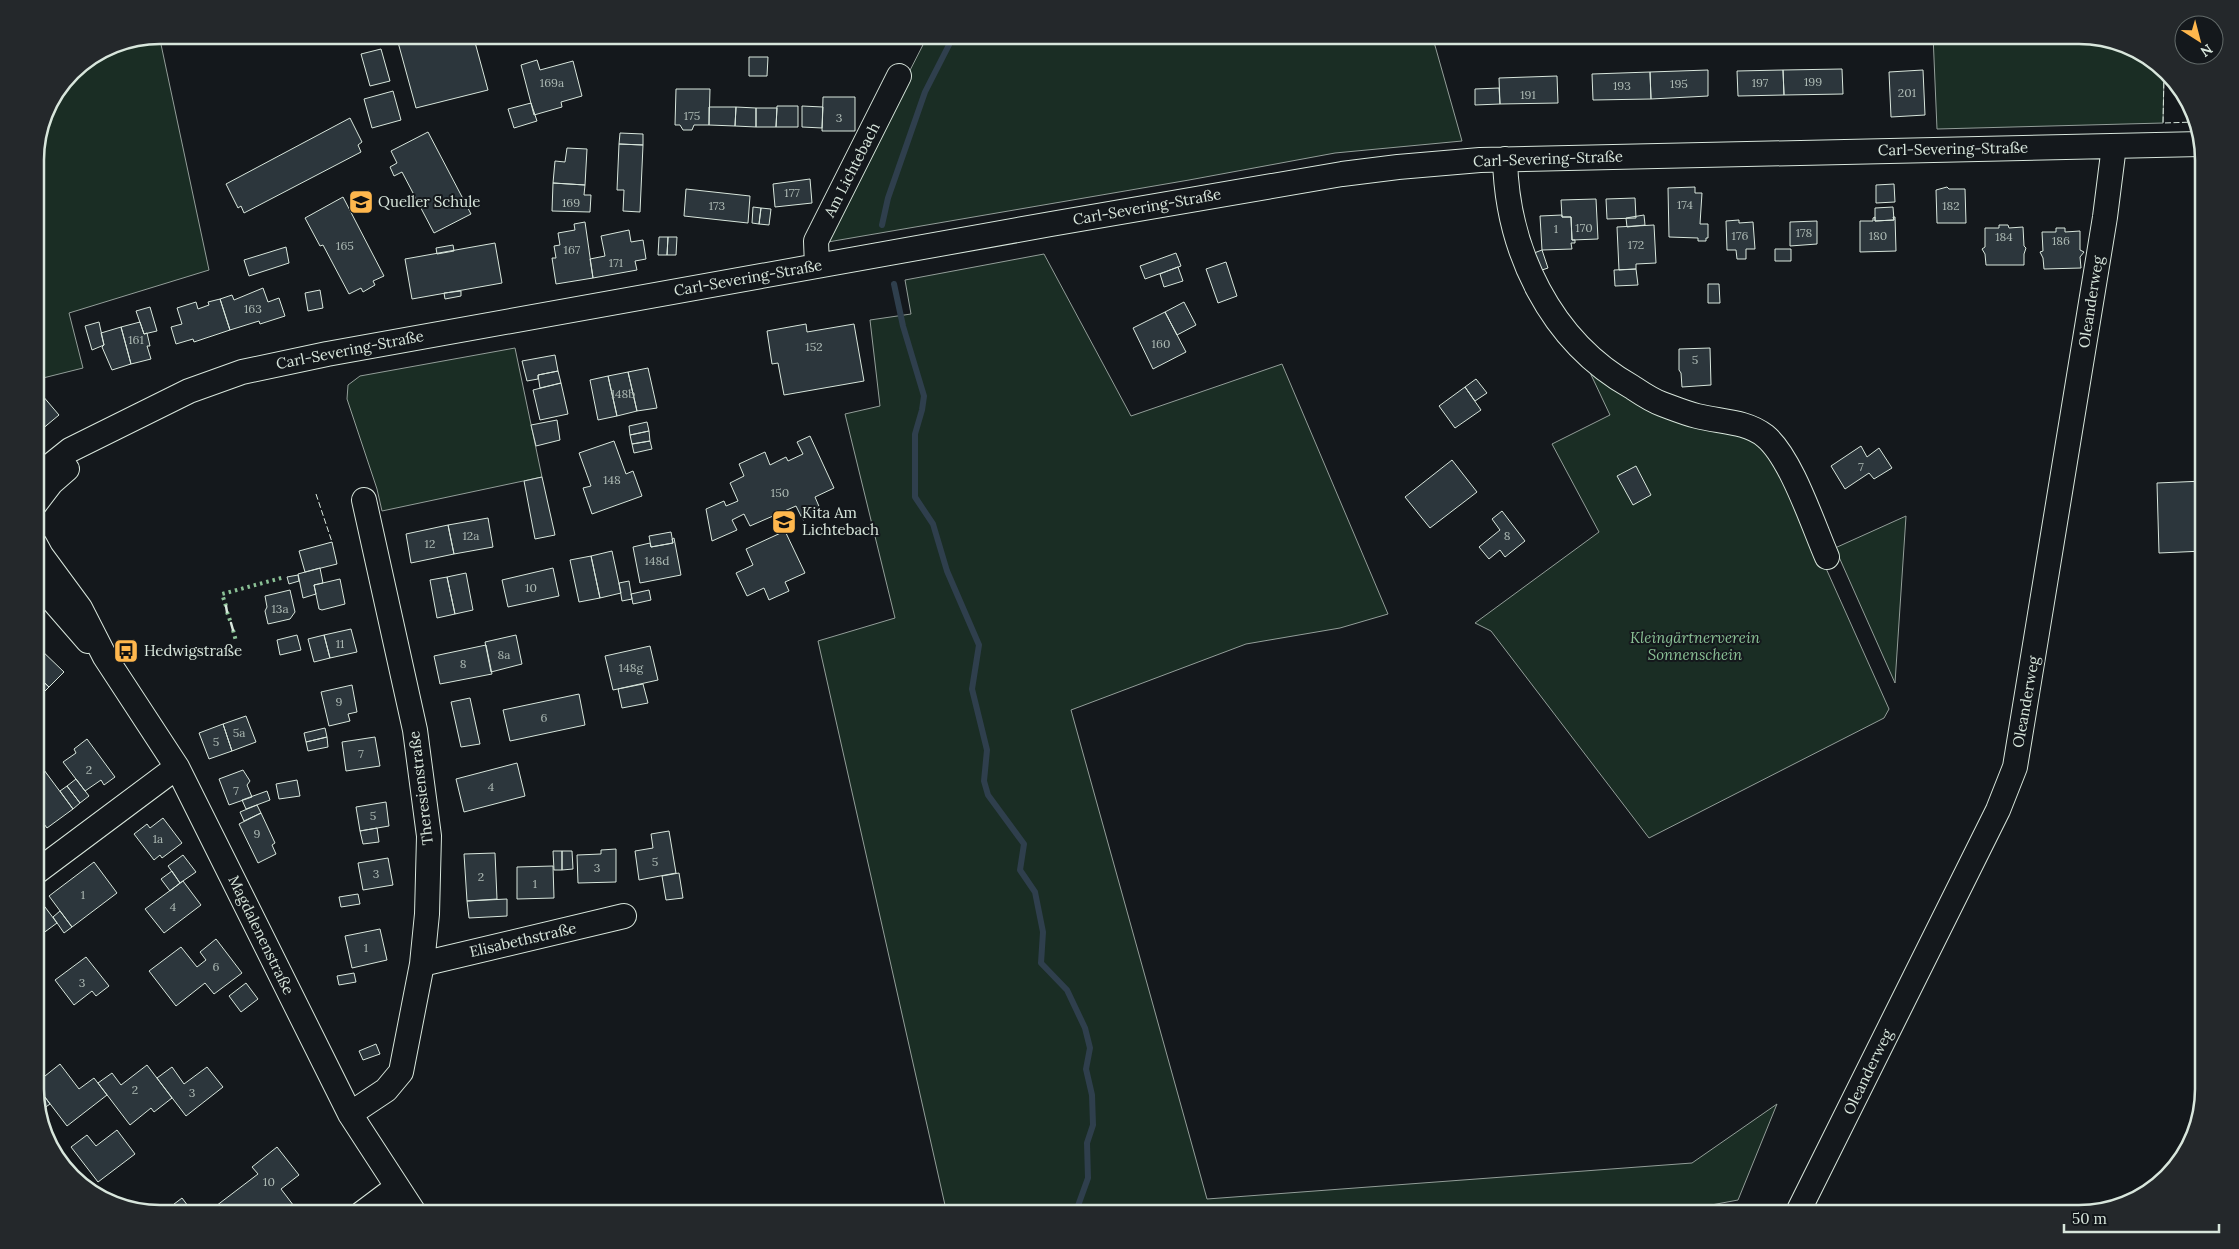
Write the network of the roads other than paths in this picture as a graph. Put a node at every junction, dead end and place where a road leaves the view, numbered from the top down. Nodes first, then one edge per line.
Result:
1 (899, 76) dead end
2 (2194, 144) edge
3 (2114, 146) junction
4 (1505, 159) junction
5 (817, 266) junction
6 (115, 427) junction
7 (44, 471) edge
8 (44, 492) edge
9 (364, 500) dead end
10 (1828, 556) dead end
11 (44, 559) edge
12 (44, 591) edge
13 (105, 657) junction
14 (178, 767) junction
15 (44, 866) edge
16 (624, 916) dead end
17 (422, 964) junction
18 (350, 1114) junction
19 (396, 1187) junction
20 (373, 1205) edge
21 (409, 1205) edge
22 (1802, 1205) edge

1 - 5 street, Am Lichtebach
2 - 3 street, Carl-Severing-Straße
3 - 4 street, Carl-Severing-Straße
3 - 22 street, Oleanderweg
4 - 5 street, Carl-Severing-Straße
4 - 10 street
5 - 6 street, Carl-Severing-Straße
6 - 7 street, Carl-Severing-Straße
6 - 8 street, Carl-Severing-Straße
9 - 17 street, Theresienstraße
11 - 13 street, Magdalenenstraße
12 - 13 street, Magdalenenstraße
13 - 14 street, Magdalenenstraße
14 - 15 street
14 - 18 street, Magdalenenstraße
16 - 17 street, Elisabethstraße
17 - 18 street, Theresienstraße
18 - 19 street, Magdalenenstraße
19 - 20 street
19 - 21 street, Magdalenenstraße

